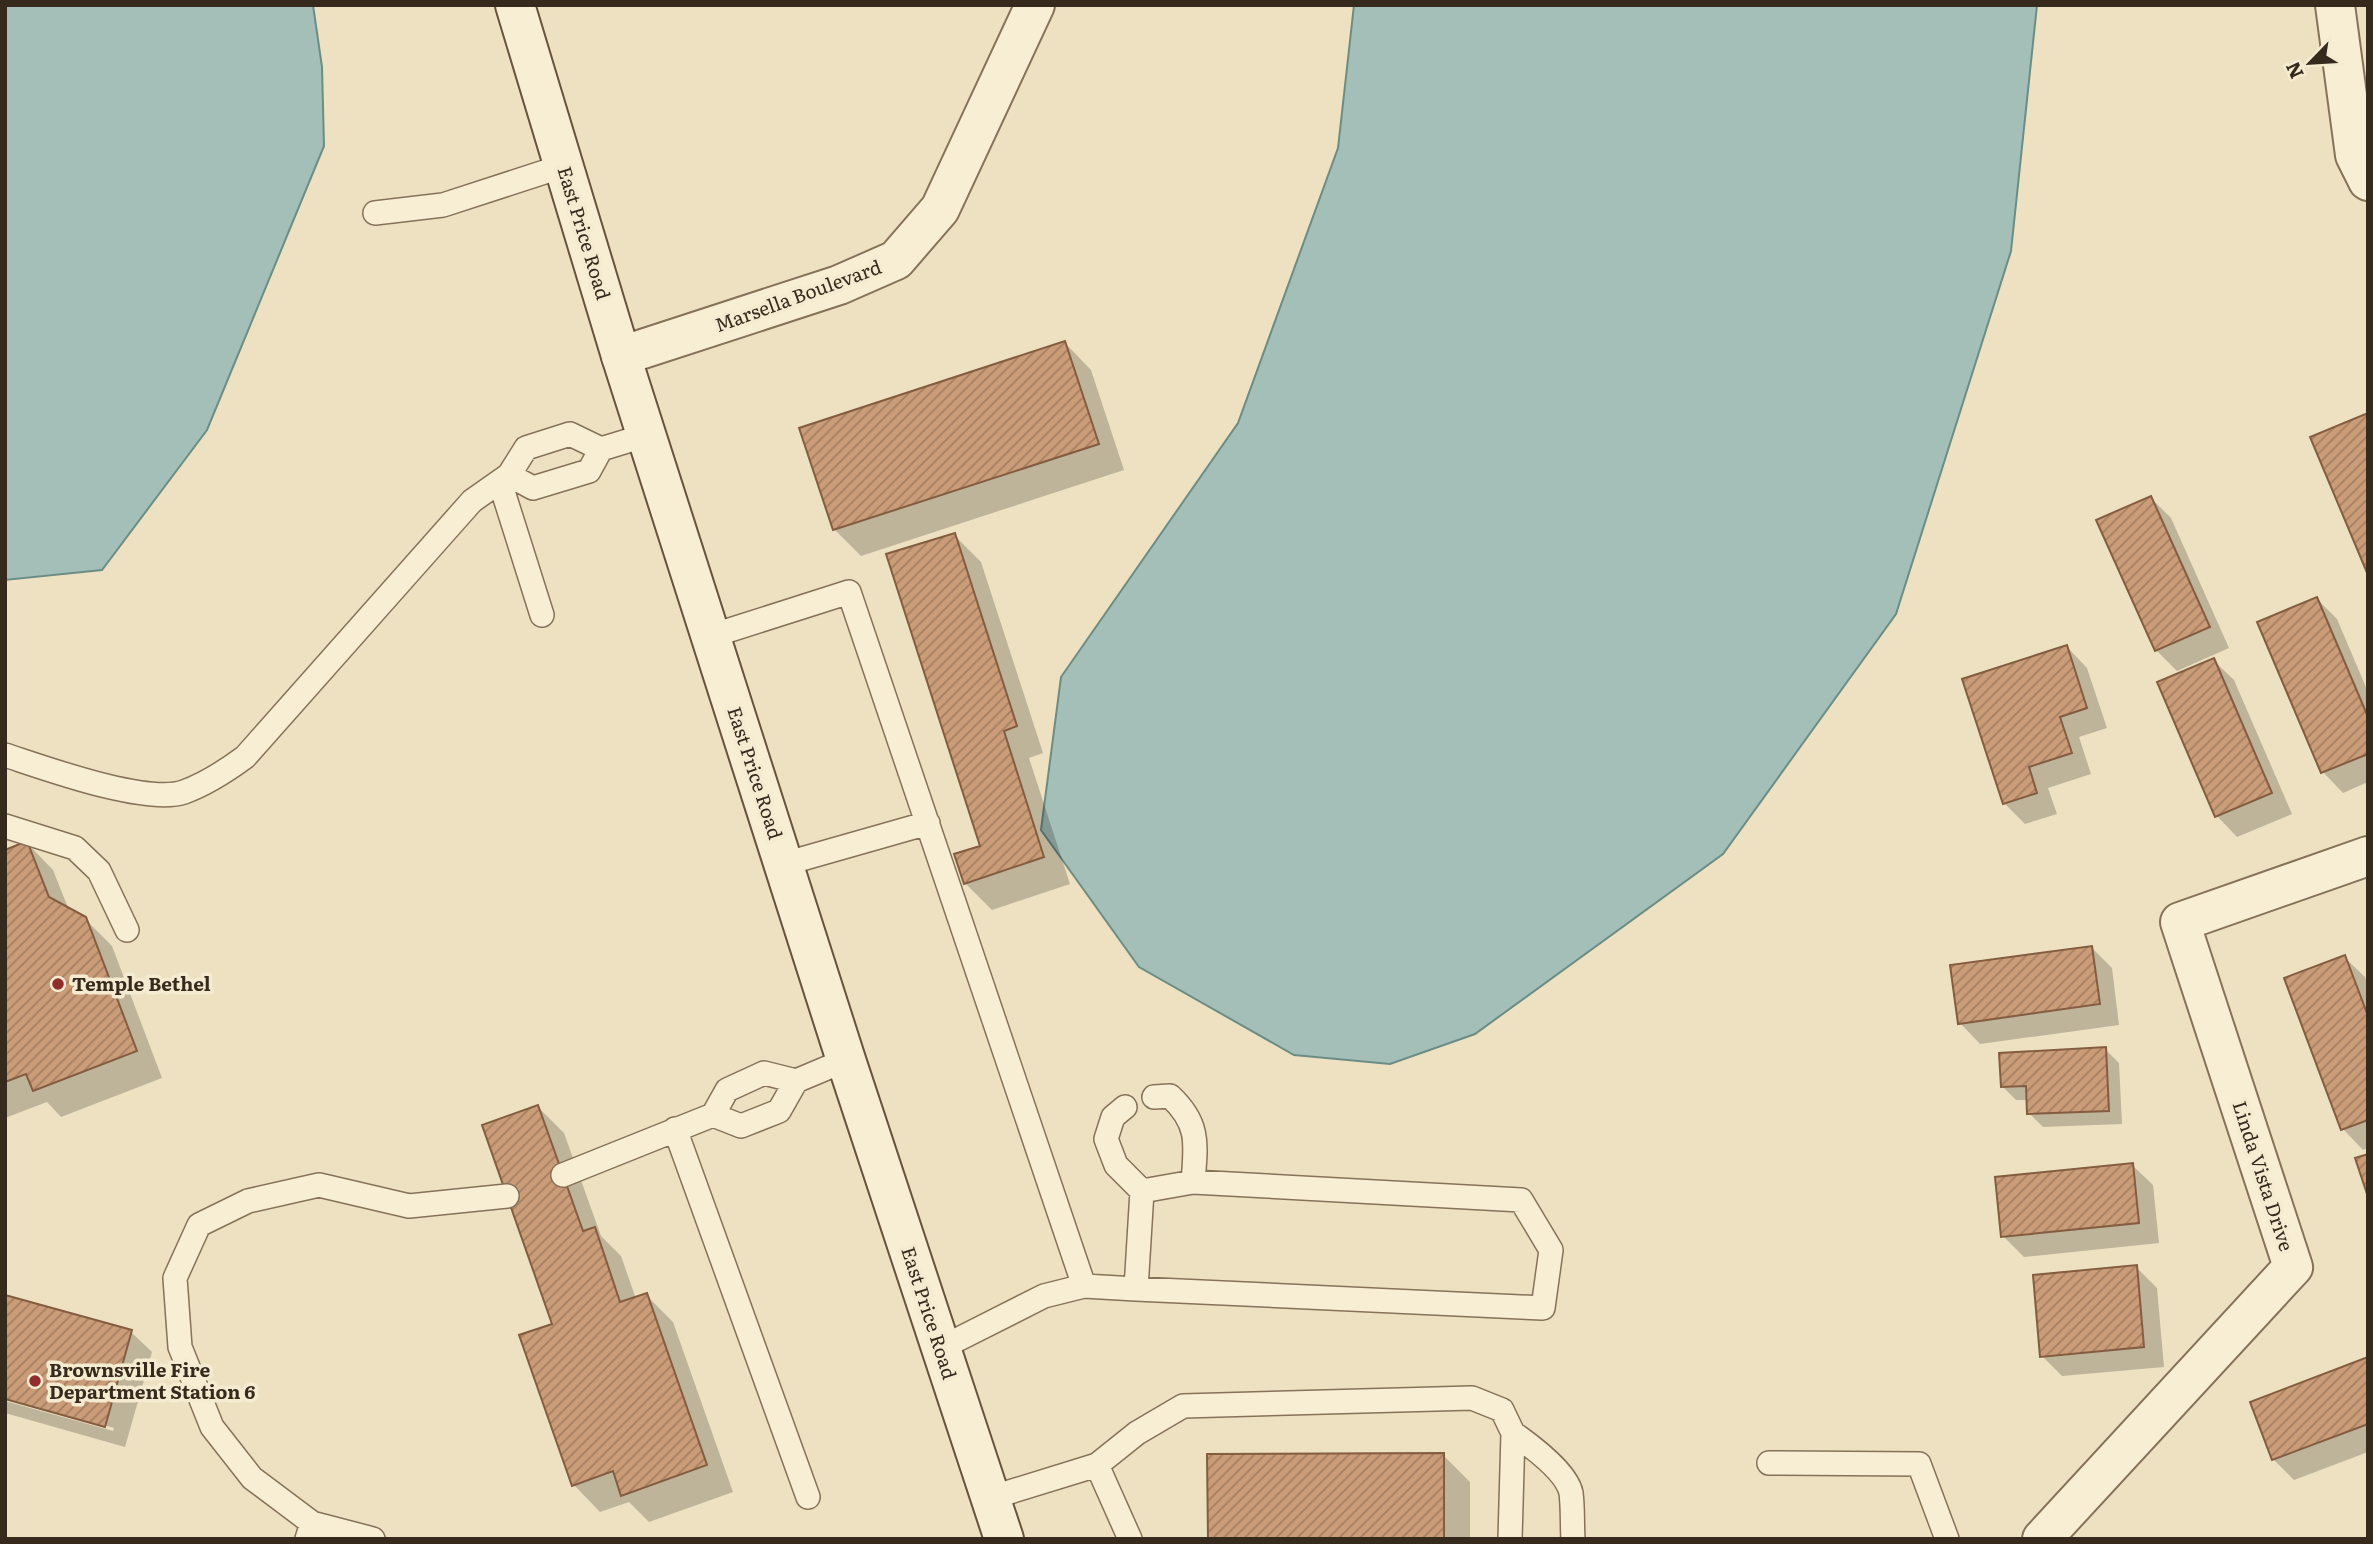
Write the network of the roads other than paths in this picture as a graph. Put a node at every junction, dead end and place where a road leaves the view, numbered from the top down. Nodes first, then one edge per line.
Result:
1 (515, 5) edge
2 (1035, 5) edge
3 (2335, 5) edge
4 (564, 166) junction
5 (2368, 181) edge
6 (375, 213) dead end
7 (621, 356) junction
8 (647, 435) junction
9 (601, 449) junction
10 (504, 478) junction
11 (542, 615) dead end
12 (711, 636) junction
13 (5, 755) edge
14 (928, 823) junction
15 (5, 826) edge
16 (2368, 856) edge
17 (783, 864) junction
18 (127, 930) dead end
19 (846, 1059) junction
20 (796, 1081) junction
21 (1154, 1097) dead end
22 (1125, 1107) dead end
23 (713, 1115) junction
24 (675, 1129) junction
25 (563, 1175) dead end
26 (1194, 1182) junction
27 (1142, 1191) junction
28 (507, 1196) dead end
29 (1084, 1286) junction
30 (1136, 1289) junction
31 (941, 1348) junction
32 (1513, 1433) junction
33 (1769, 1463) dead end
34 (1097, 1465) junction
35 (808, 1497) dead end
36 (990, 1498) junction
37 (309, 1531) edge
38 (373, 1539) edge
39 (1003, 1539) edge
40 (1130, 1539) edge
41 (1510, 1539) edge
42 (1573, 1539) edge
43 (1947, 1539) edge
44 (2042, 1539) edge

1 - 4 street, East Price Road
2 - 7 street, Marsella Boulevard
3 - 5 street
4 - 6 lane
4 - 7 street, East Price Road
7 - 8 street, East Price Road
8 - 9 lane
8 - 12 street, East Price Road
9 - 10 lane
9 - 10 lane
10 - 11 lane
10 - 13 lane
12 - 14 lane
12 - 17 street, East Price Road
14 - 17 lane
14 - 29 lane
15 - 18 lane
16 - 44 street, Linda Vista Drive
17 - 19 street, East Price Road
19 - 20 lane
19 - 31 street, East Price Road
20 - 23 lane
20 - 23 lane
21 - 26 lane
22 - 27 lane
23 - 24 lane
24 - 25 lane
24 - 35 lane
26 - 27 lane
26 - 30 lane
27 - 30 lane
28 - 37 lane
29 - 30 lane
29 - 31 lane
31 - 36 street, East Price Road
32 - 34 lane
32 - 41 lane
32 - 42 lane
33 - 43 lane
34 - 36 lane
34 - 40 lane
36 - 39 street, East Price Road
37 - 38 lane

